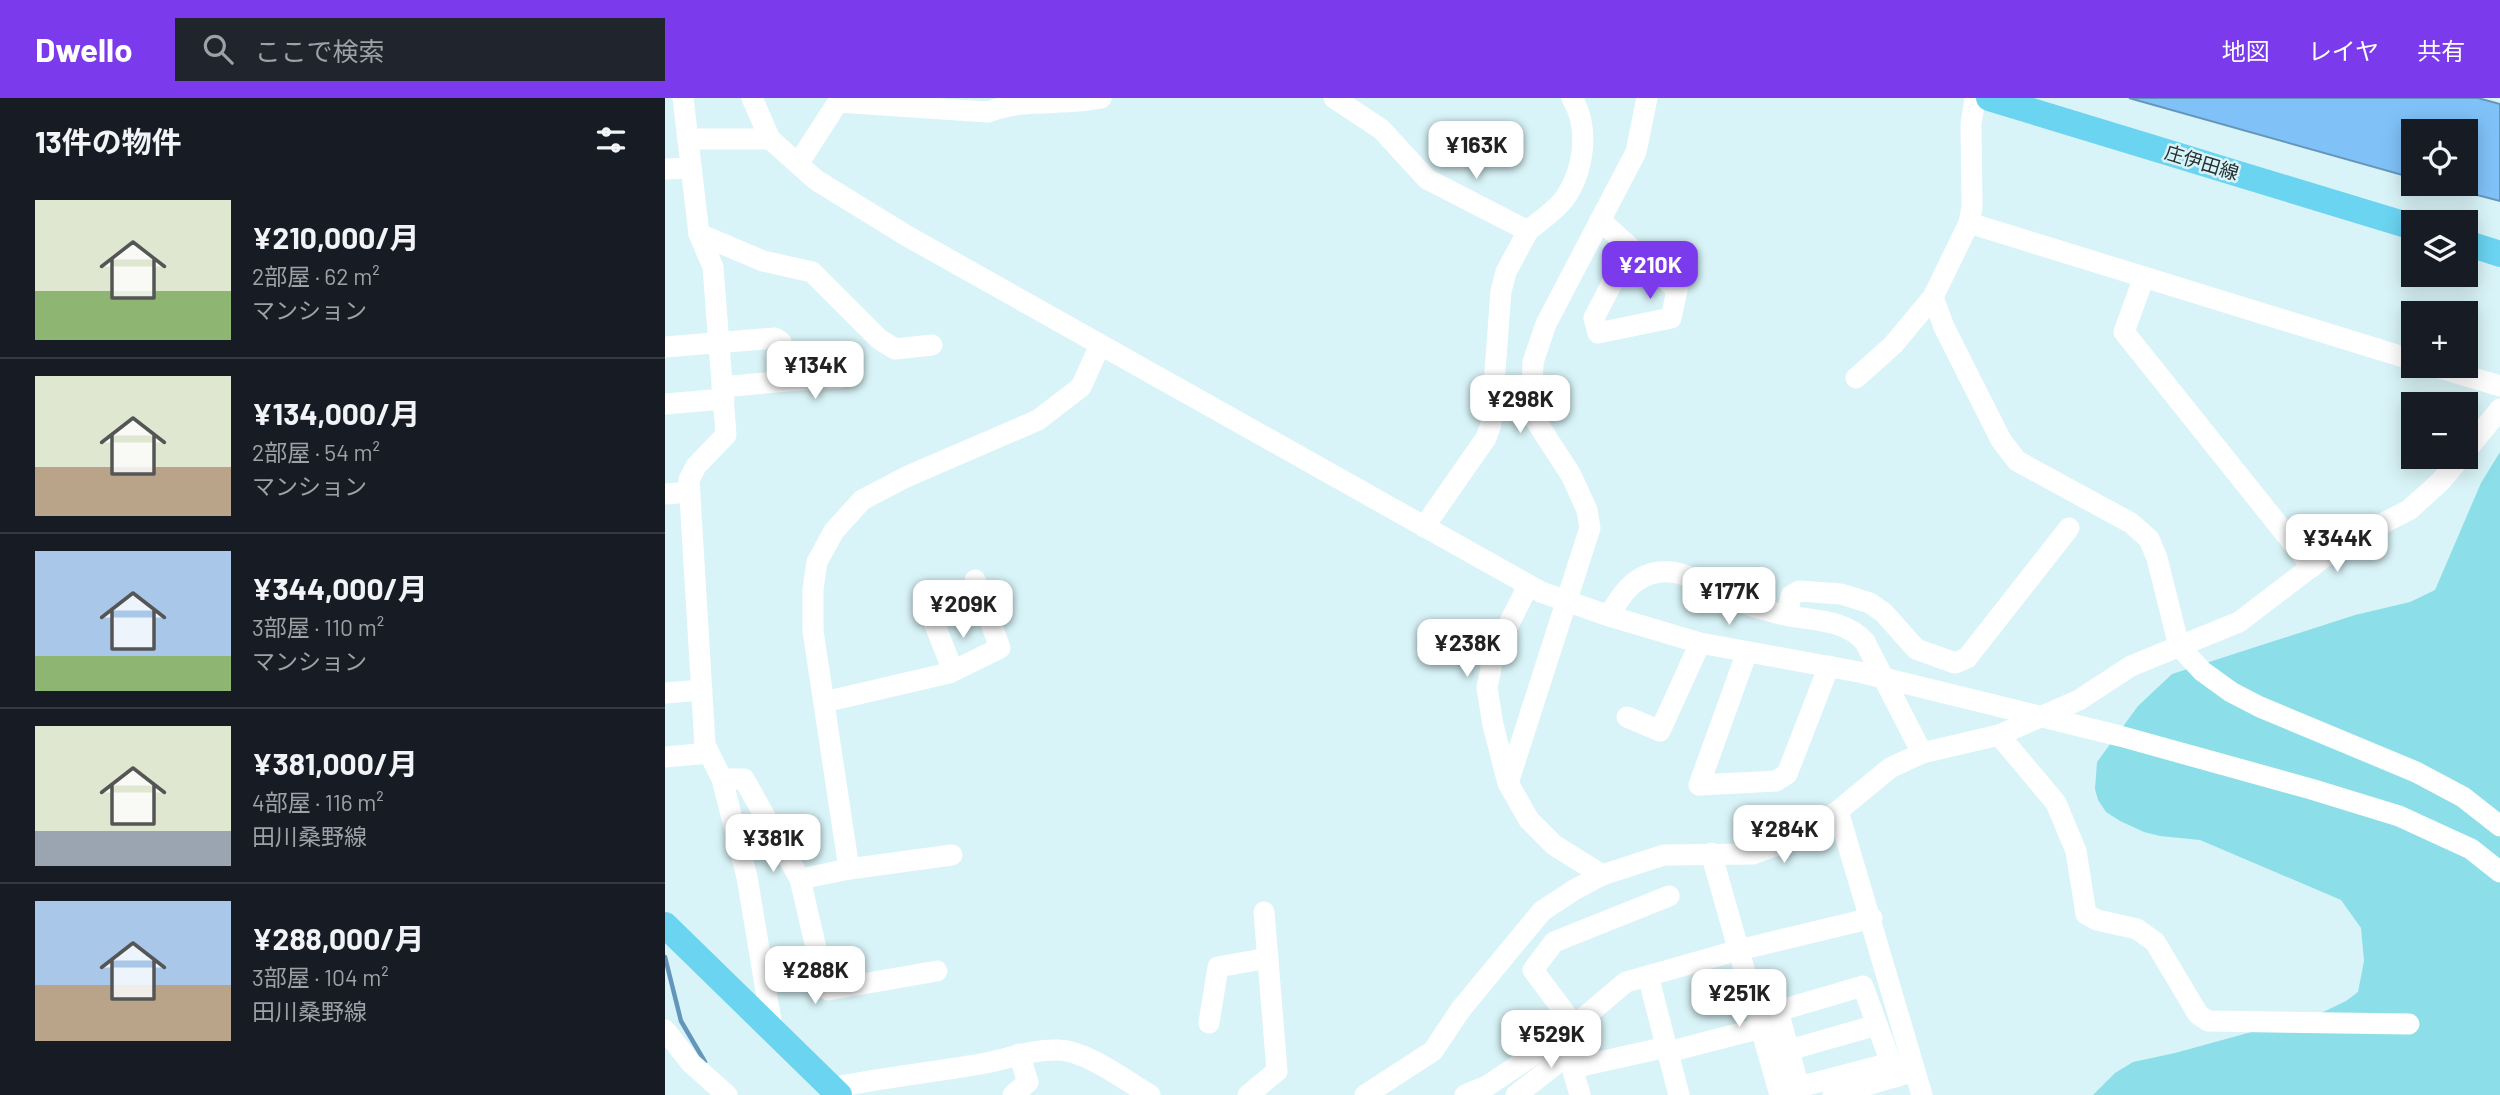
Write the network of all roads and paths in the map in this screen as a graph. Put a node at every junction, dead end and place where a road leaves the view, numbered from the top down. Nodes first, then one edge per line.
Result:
1 (683, 98) edge
2 (751, 98) edge
3 (1101, 98) edge
4 (1334, 98) edge
5 (1572, 98) edge
6 (1647, 98) edge
7 (1975, 98) edge
8 (1989, 98) edge
9 (837, 100) edge
10 (1041, 100) edge
11 (688, 139) junction
12 (770, 139) junction
13 (798, 164) junction
14 (691, 168) junction
15 (665, 169) edge
16 (1600, 220) junction
17 (1969, 223) junction
18 (2401, 223) edge
19 (1528, 232) junction
20 (699, 234) junction
21 (2478, 247) edge
22 (1630, 248) dead end
23 (2500, 254) edge
24 (2144, 277) junction
25 (1933, 297) junction
26 (719, 343) junction
27 (932, 345) dead end
28 (1100, 345) junction
29 (665, 348) edge
30 (2401, 356) edge
31 (840, 378) dead end
32 (1856, 378) dead end
33 (2473, 378) edge
34 (787, 381) junction
35 (2500, 386) edge
36 (723, 393) junction
37 (665, 404) edge
38 (2500, 409) edge
39 (2478, 436) edge
40 (2451, 469) edge
41 (690, 492) junction
42 (665, 494) edge
43 (1424, 527) junction
44 (2069, 528) dead end
45 (2312, 567) junction
46 (975, 580) dead end
47 (1535, 589) junction
48 (1600, 613) junction
49 (1787, 615) junction
50 (935, 625) dead end
51 (1700, 643) junction
52 (2179, 646) junction
53 (1747, 652) junction
54 (1829, 666) junction
55 (953, 671) junction
56 (702, 690) junction
57 (665, 693) edge
58 (824, 702) junction
59 (1627, 717) dead end
60 (1999, 735) junction
61 (709, 753) junction
62 (1922, 753) junction
63 (665, 757) edge
64 (722, 779) junction
65 (1508, 783) junction
66 (1838, 811) junction
67 (2500, 826) edge
68 (1711, 853) junction
69 (952, 855) dead end
70 (849, 869) junction
71 (2500, 872) edge
72 (1602, 875) junction
73 (800, 880) junction
74 (1669, 895) dead end
75 (1264, 912) dead end
76 (1872, 918) junction
77 (665, 925) edge
78 (1739, 950) junction
79 (1268, 958) junction
80 (937, 971) dead end
81 (1648, 976) junction
82 (1209, 1023) dead end
83 (2409, 1024) dead end
84 (1877, 1025) junction
85 (1761, 1028) junction
86 (665, 1031) edge
87 (773, 1033) junction
88 (1569, 1046) junction
89 (1667, 1049) junction
90 (1789, 1050) junction
91 (1019, 1054) junction
92 (1893, 1070) junction
93 (1917, 1071) junction
94 (835, 1091) edge
95 (1793, 1092) edge
96 (727, 1095) edge
97 (1013, 1095) edge
98 (1150, 1095) edge
99 (1248, 1095) edge
100 (1365, 1095) edge
101 (1465, 1095) edge
102 (1516, 1095) edge
103 (1580, 1095) edge
104 (1679, 1095) edge
105 (1833, 1095) edge
106 (1923, 1095) edge

1 - 11 street
2 - 12 street
3 - 10 street
4 - 19 street
5 - 19 street
6 - 16 street
7 - 17 street
8 - 18 main road, 庄伊田線
9 - 10 street
9 - 13 street
11 - 12 street
11 - 14 street
12 - 13 street
13 - 28 street
14 - 15 street
14 - 20 street
16 - 22 street
16 - 65 street
17 - 24 street
17 - 25 street
19 - 43 street
20 - 26 street
20 - 27 street
21 - 23 main road
24 - 30 street
24 - 45 street
25 - 32 street
25 - 52 street
26 - 29 street
26 - 34 street
26 - 36 street
28 - 43 street
28 - 58 street
31 - 34 street
33 - 35 street
34 - 36 street
36 - 37 street
36 - 41 street
38 - 39 street
40 - 45 street
41 - 42 street
41 - 56 street
43 - 47 street
44 - 49 street
45 - 52 street
46 - 55 street
47 - 48 street
47 - 65 street
48 - 49 street
48 - 51 street
49 - 62 street
50 - 55 street
51 - 53 street
51 - 59 street
52 - 60 street
52 - 67 street
53 - 54 street
53 - 54 street
54 - 71 street
55 - 58 street
56 - 57 street
56 - 61 street
58 - 70 street
60 - 62 street
60 - 83 street
61 - 63 street
61 - 64 street
62 - 66 street
64 - 73 street
64 - 87 street
65 - 72 street
66 - 68 street
66 - 76 street
68 - 72 street
68 - 78 street
69 - 70 street
70 - 73 street
72 - 100 street
73 - 80 street
74 - 88 street
75 - 79 street
76 - 78 street
76 - 93 street
77 - 87 main road
78 - 81 street
78 - 85 street
79 - 82 street
79 - 99 street
81 - 88 street
81 - 89 street
84 - 90 street
84 - 90 street
84 - 92 street
85 - 89 street
85 - 95 street
86 - 96 street
87 - 94 main road
88 - 89 street
88 - 101 street
88 - 102 street
88 - 103 street
89 - 104 street
90 - 95 street
91 - 94 street
91 - 97 street
91 - 98 street
92 - 93 street
92 - 95 street
92 - 105 street
93 - 106 street

